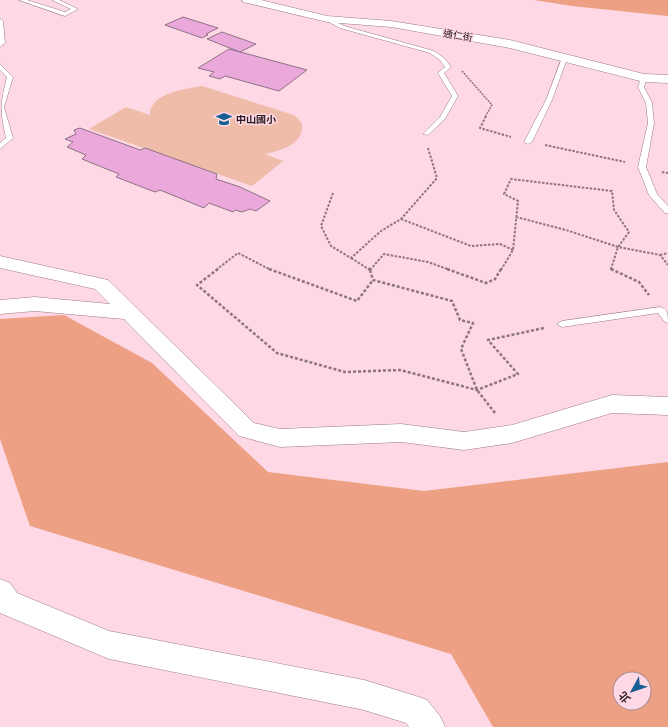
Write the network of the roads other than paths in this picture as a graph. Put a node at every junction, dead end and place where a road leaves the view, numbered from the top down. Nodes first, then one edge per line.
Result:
1 (22, 0) edge
2 (55, 0) edge
3 (247, 0) edge
4 (327, 19) junction
5 (0, 21) edge
6 (0, 45) edge
7 (564, 59) junction
8 (0, 66) edge
9 (644, 78) junction
10 (668, 79) edge
11 (426, 134) road end
12 (528, 142) dead end
13 (0, 147) edge
14 (668, 211) edge
15 (0, 262) edge
16 (0, 307) edge
17 (130, 313) junction
18 (668, 320) edge
19 (562, 324) road end
20 (668, 406) edge
21 (0, 592) edge
22 (429, 727) edge

1 - 2 lane
3 - 4 street, 通仁街
4 - 7 street, 通仁街
4 - 11 lane
5 - 6 lane
7 - 9 street, 通仁街
7 - 12 lane
8 - 13 lane
9 - 10 street, 通仁街
9 - 14 lane
15 - 17 street
16 - 17 street
17 - 20 street
18 - 19 lane
21 - 22 street

